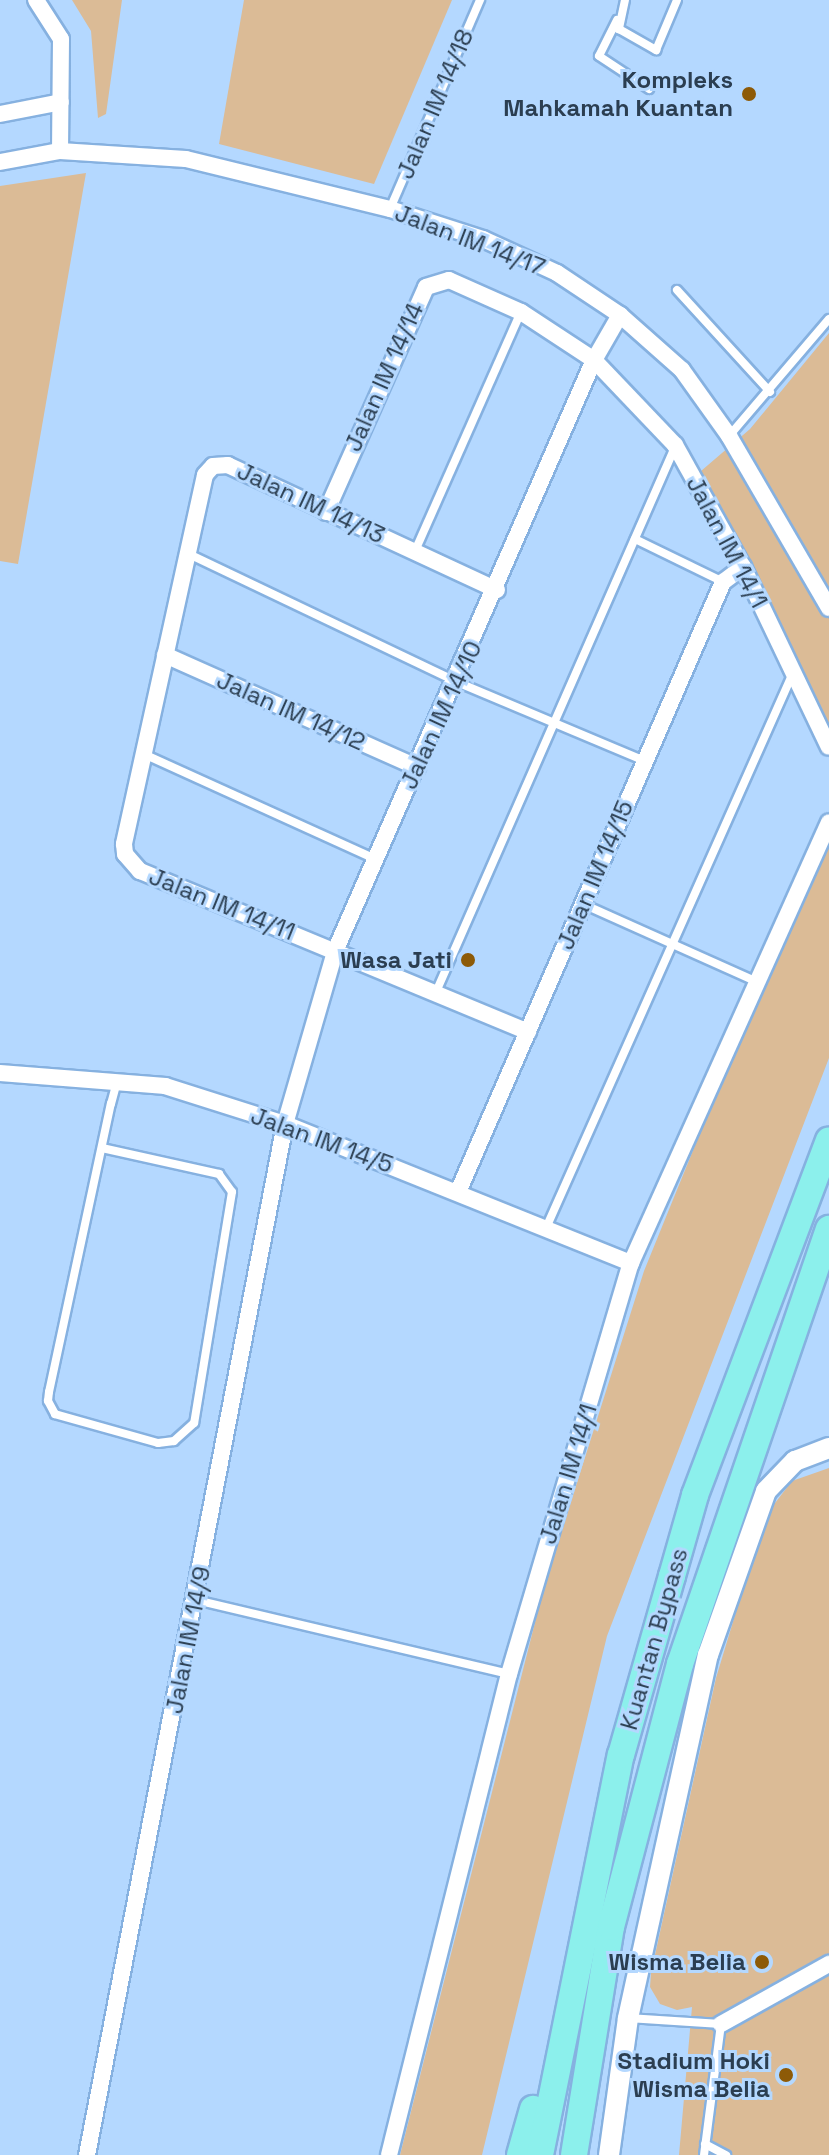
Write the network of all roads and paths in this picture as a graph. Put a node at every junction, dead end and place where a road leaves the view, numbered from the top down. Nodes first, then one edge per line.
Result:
1 (36, 0) edge
2 (480, 0) edge
3 (625, 0) edge
4 (677, 0) edge
5 (619, 15) junction
6 (649, 89) dead end
7 (61, 102) junction
8 (0, 114) edge
9 (60, 151) junction
10 (0, 162) edge
11 (390, 209) junction
12 (677, 290) dead end
13 (521, 312) junction
14 (620, 315) junction
15 (829, 319) edge
16 (594, 360) junction
17 (770, 392) junction
18 (729, 436) junction
19 (675, 445) junction
20 (326, 512) junction
21 (635, 539) junction
22 (415, 551) junction
23 (189, 554) junction
24 (743, 567) junction
25 (723, 582) junction
26 (497, 590) junction
27 (829, 608) edge
28 (165, 655) junction
29 (793, 672) junction
30 (457, 682) junction
31 (554, 721) junction
32 (829, 747) edge
33 (146, 755) junction
34 (645, 761) junction
35 (417, 767) junction
36 (829, 822) edge
37 (376, 859) junction
38 (582, 904) junction
39 (672, 944) junction
40 (336, 949) junction
41 (758, 982) junction
42 (436, 992) junction
43 (528, 1032) junction
44 (0, 1073) edge
45 (117, 1081) junction
46 (285, 1124) junction
47 (829, 1140) edge
48 (102, 1148) junction
49 (458, 1192) junction
50 (546, 1228) junction
51 (829, 1229) edge
52 (631, 1263) junction
53 (829, 1448) edge
54 (196, 1600) junction
55 (509, 1674) junction
56 (829, 1964) edge
57 (571, 1982) junction
58 (628, 2018) junction
59 (721, 2024) junction
60 (590, 2065) junction
61 (705, 2144) junction
62 (87, 2155) edge
63 (389, 2155) edge
64 (520, 2155) edge
65 (540, 2155) edge
66 (574, 2155) edge
67 (580, 2155) edge
68 (609, 2155) edge
69 (704, 2155) edge
70 (726, 2155) edge

1 - 7 street
2 - 11 lane, Jalan IM 14/18
3 - 5 lane
4 - 5 lane
5 - 6 lane
7 - 8 street
7 - 9 street
9 - 10 street, Jalan IM 14/17
9 - 11 street, Jalan IM 14/17
11 - 14 street, Jalan IM 14/17
12 - 17 lane
13 - 16 street, Jalan IM 14/14
13 - 20 street, Jalan IM 14/14
13 - 22 lane
14 - 16 street, Jalan IM 14/10
14 - 18 street, Jalan IM 14/17
15 - 17 lane
16 - 19 street, Jalan IM 14/1
16 - 26 street, Jalan IM 14/10
17 - 18 lane
18 - 27 street, Jalan IM 14/17
19 - 21 lane
19 - 24 street, Jalan IM 14/1
20 - 22 street, Jalan IM 14/13
20 - 23 street, Jalan IM 14/13
21 - 25 lane
21 - 31 lane
22 - 26 street, Jalan IM 14/13
23 - 28 street, Jalan IM 14/13
23 - 30 lane
24 - 25 street, Jalan IM 14/15
24 - 29 street, Jalan IM 14/1
25 - 34 street, Jalan IM 14/15
26 - 30 street, Jalan IM 14/10
28 - 33 street, Jalan IM 14/11
28 - 35 street, Jalan IM 14/12
29 - 32 street, Jalan IM 14/1
29 - 39 lane
30 - 31 lane
30 - 35 street, Jalan IM 14/10
31 - 34 lane
31 - 42 lane
33 - 37 lane
33 - 40 street, Jalan IM 14/11
34 - 38 street, Jalan IM 14/15
35 - 37 street, Jalan IM 14/10
36 - 41 street, Jalan IM 14/1
37 - 40 street, Jalan IM 14/10
38 - 39 lane
38 - 43 street, Jalan IM 14/15
39 - 41 lane
39 - 50 lane
40 - 42 street, Jalan IM 14/11
40 - 46 street, Jalan IM 14/10
41 - 52 street, Jalan IM 14/1
42 - 43 street, Jalan IM 14/11
43 - 49 street, Jalan IM 14/15
44 - 45 street, Jalan IM 14/5
45 - 46 street, Jalan IM 14/5
45 - 48 lane
46 - 49 street, Jalan IM 14/5
46 - 54 street, Jalan IM 14/9
47 - 57 highway, Kuantan Bypass
48 - 48 lane
49 - 50 street, Jalan IM 14/5
50 - 52 street, Jalan IM 14/5
51 - 60 highway, Kuantan Bypass
52 - 55 street, Jalan IM 14/1
53 - 58 street
54 - 55 lane
54 - 62 street, Jalan IM 14/9
55 - 63 street, Jalan IM 14/1
56 - 59 street
57 - 64 highway
57 - 65 highway, Kuantan Bypass
58 - 59 lane
58 - 68 street
59 - 61 lane
60 - 66 highway, Kuantan Bypass
60 - 67 highway
61 - 69 lane
61 - 70 lane

